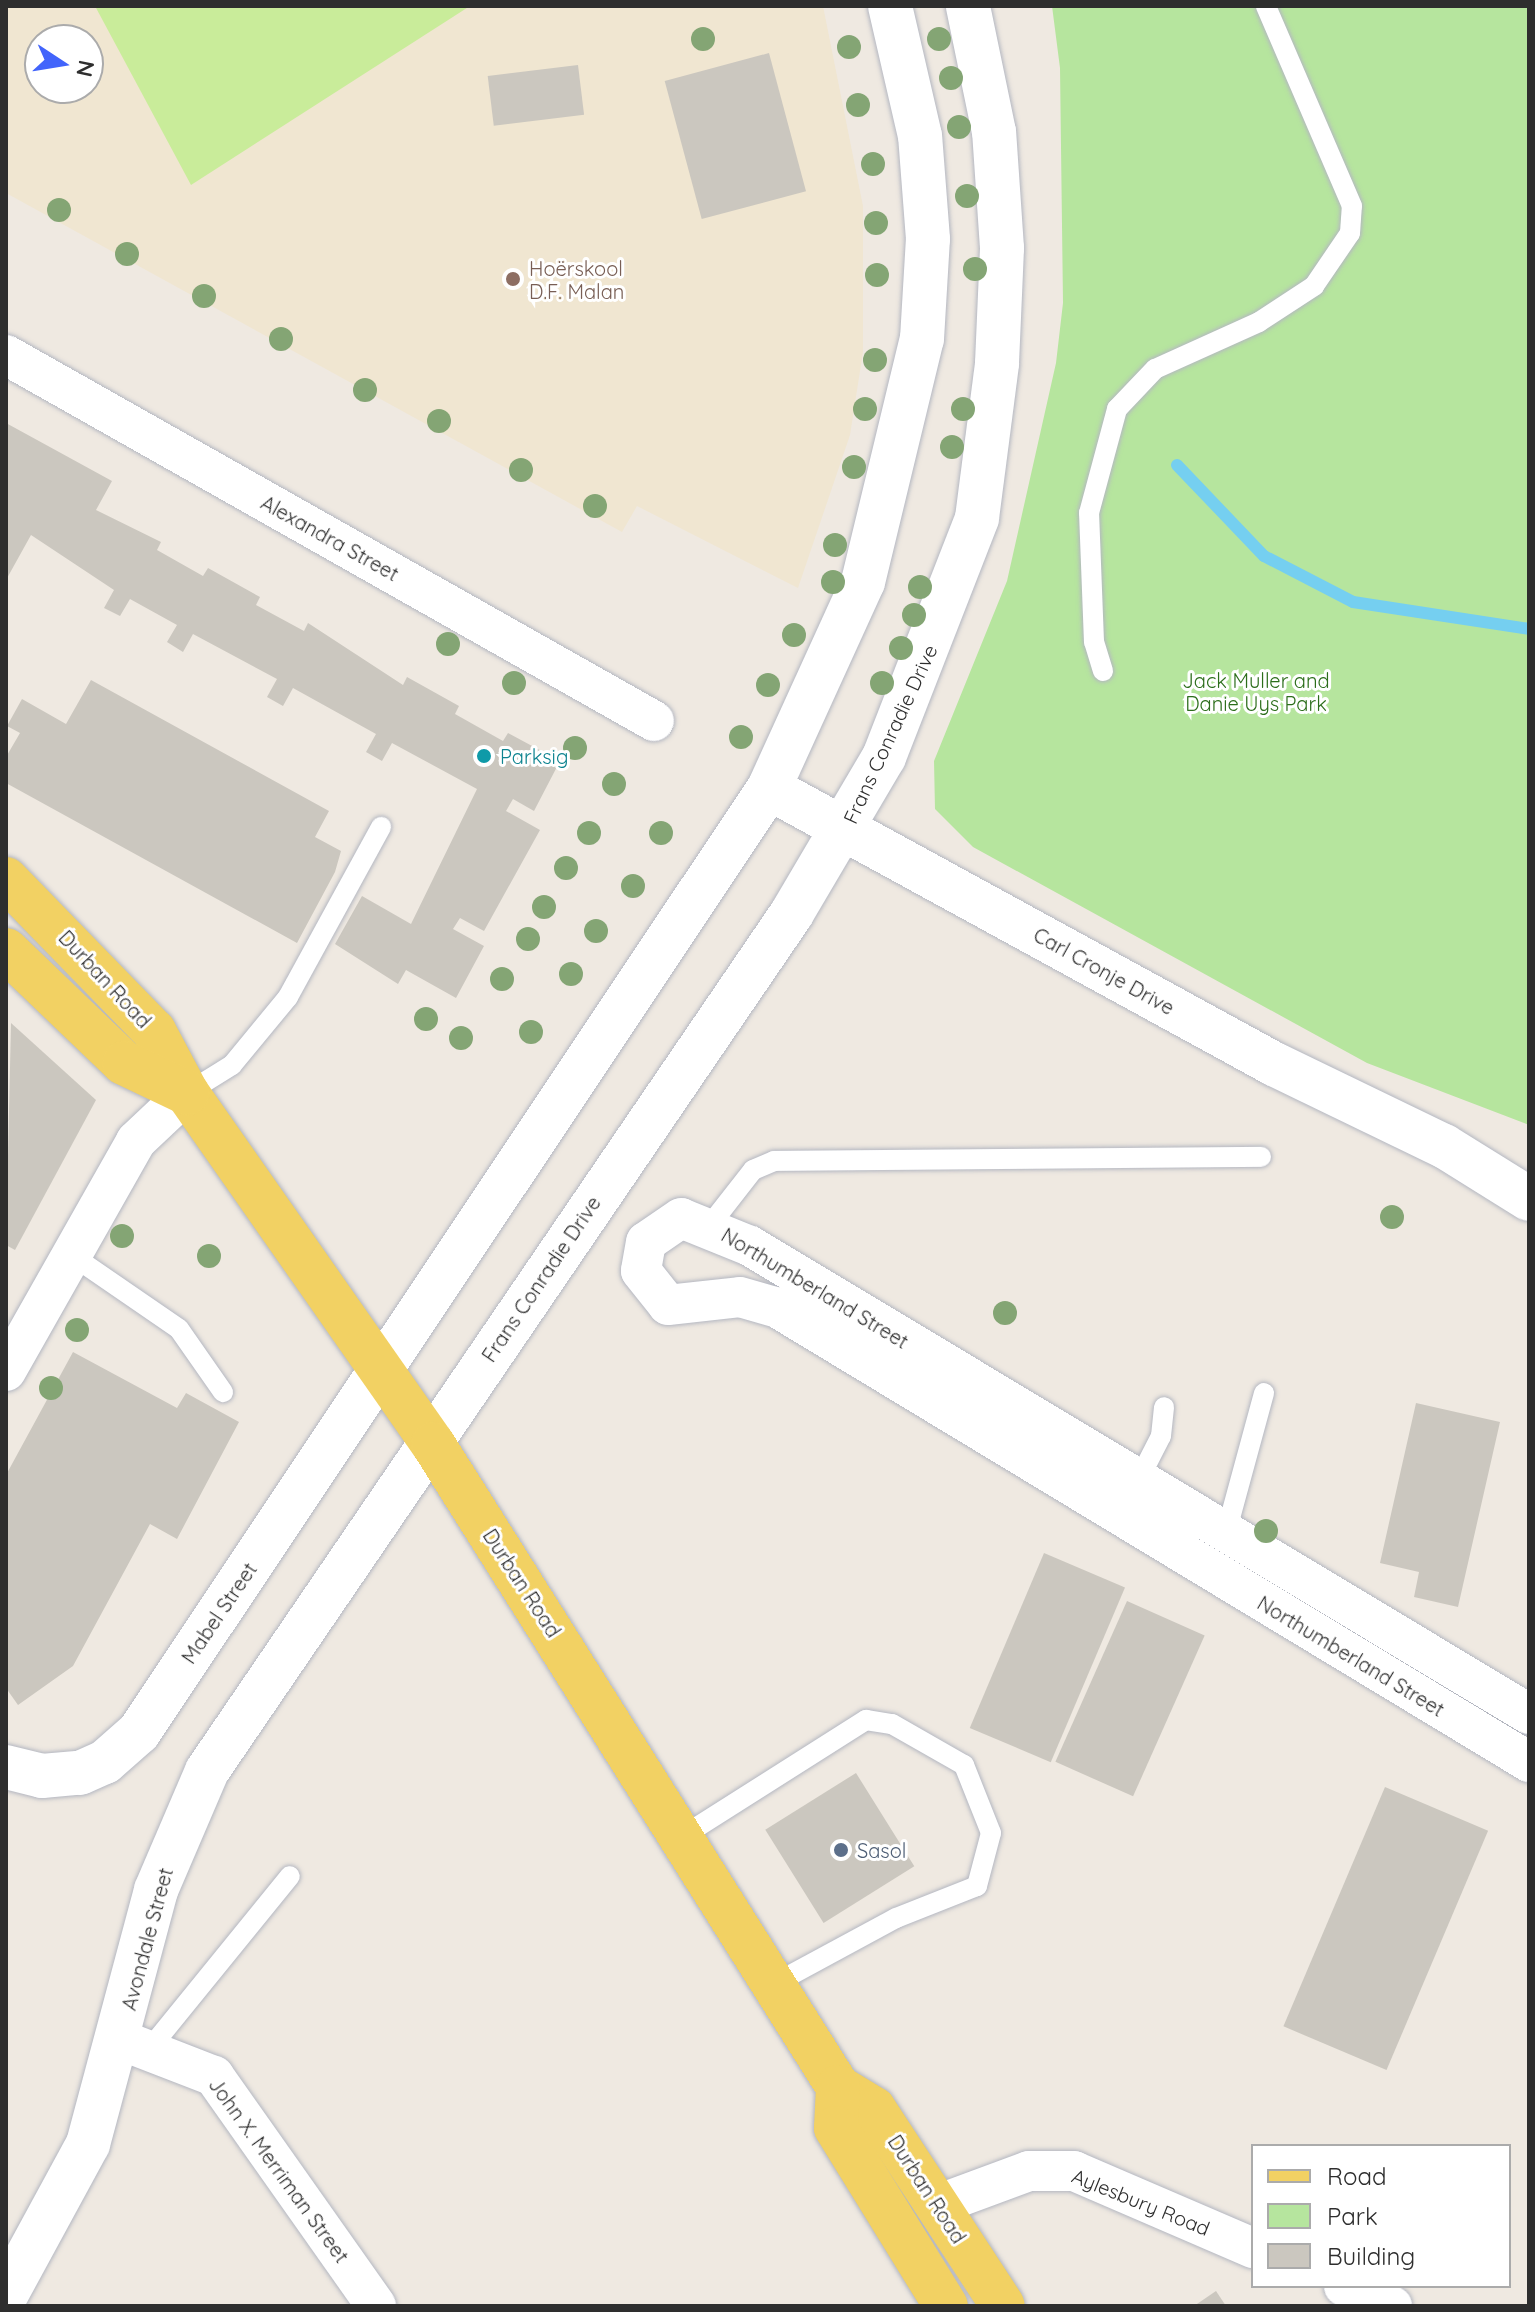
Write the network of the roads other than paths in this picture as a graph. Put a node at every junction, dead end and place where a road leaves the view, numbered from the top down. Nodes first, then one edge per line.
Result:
1 (890, 6) edge
2 (968, 6) edge
3 (1266, 6) edge
4 (6, 355) edge
5 (1103, 671) dead end
6 (654, 721) dead end
7 (769, 788) junction
8 (381, 827) dead end
9 (846, 831) junction
10 (6, 879) edge
11 (6, 950) edge
12 (187, 1093) junction
13 (1444, 1146) junction
14 (1261, 1157) dead end
15 (1529, 1160) edge
16 (1529, 1199) edge
17 (710, 1225) junction
18 (70, 1254) junction
19 (8, 1361) edge
20 (381, 1370) junction
21 (223, 1392) dead end
22 (1264, 1393) dead end
23 (1164, 1407) dead end
24 (433, 1444) junction
25 (1139, 1479) junction
26 (1226, 1533) junction
27 (1529, 1714) edge
28 (1529, 1762) edge
29 (6, 1767) edge
30 (683, 1836) junction
31 (290, 1876) dead end
32 (774, 1984) junction
33 (136, 2044) junction
34 (838, 2087) junction
35 (937, 2205) junction
36 (1251, 2247) edge
37 (1349, 2288) edge
38 (6, 2295) edge
39 (376, 2306) edge
40 (946, 2306) edge
41 (1003, 2306) edge
42 (1392, 2306) edge

1 - 7 main road
2 - 9 main road, Frans Conradie Drive
3 - 5 lane
4 - 6 street, Alexandra Street
7 - 9 main road, Carl Cronje Drive
7 - 20 main road
8 - 12 lane
9 - 13 main road, Carl Cronje Drive
9 - 24 main road, Frans Conradie Drive
10 - 12 main road, Durban Road
11 - 12 main road, Durban Road
12 - 18 street
12 - 20 main road, Durban Road
13 - 15 main road, Carl Cronje Drive
13 - 16 main road, Carl Cronje Drive
14 - 17 lane
17 - 25 street, Northumberland Street
17 - 28 street, Northumberland Street
18 - 19 street
18 - 21 lane
20 - 24 main road, Durban Road
20 - 29 main road, Mabel Street
22 - 26 lane
23 - 25 lane
24 - 30 main road, Durban Road
24 - 33 main road, Avondale Street
25 - 26 street, Northumberland Street
26 - 27 street, Northumberland Street
30 - 32 main road, Durban Road
30 - 32 lane
31 - 33 lane
32 - 34 main road, Durban Road
33 - 38 main road, Avondale Street
33 - 39 street, John X. Merriman Street
34 - 35 main road, Durban Road
34 - 40 main road
35 - 36 street, Aylesbury Road
35 - 41 main road, Durban Road
37 - 42 street

